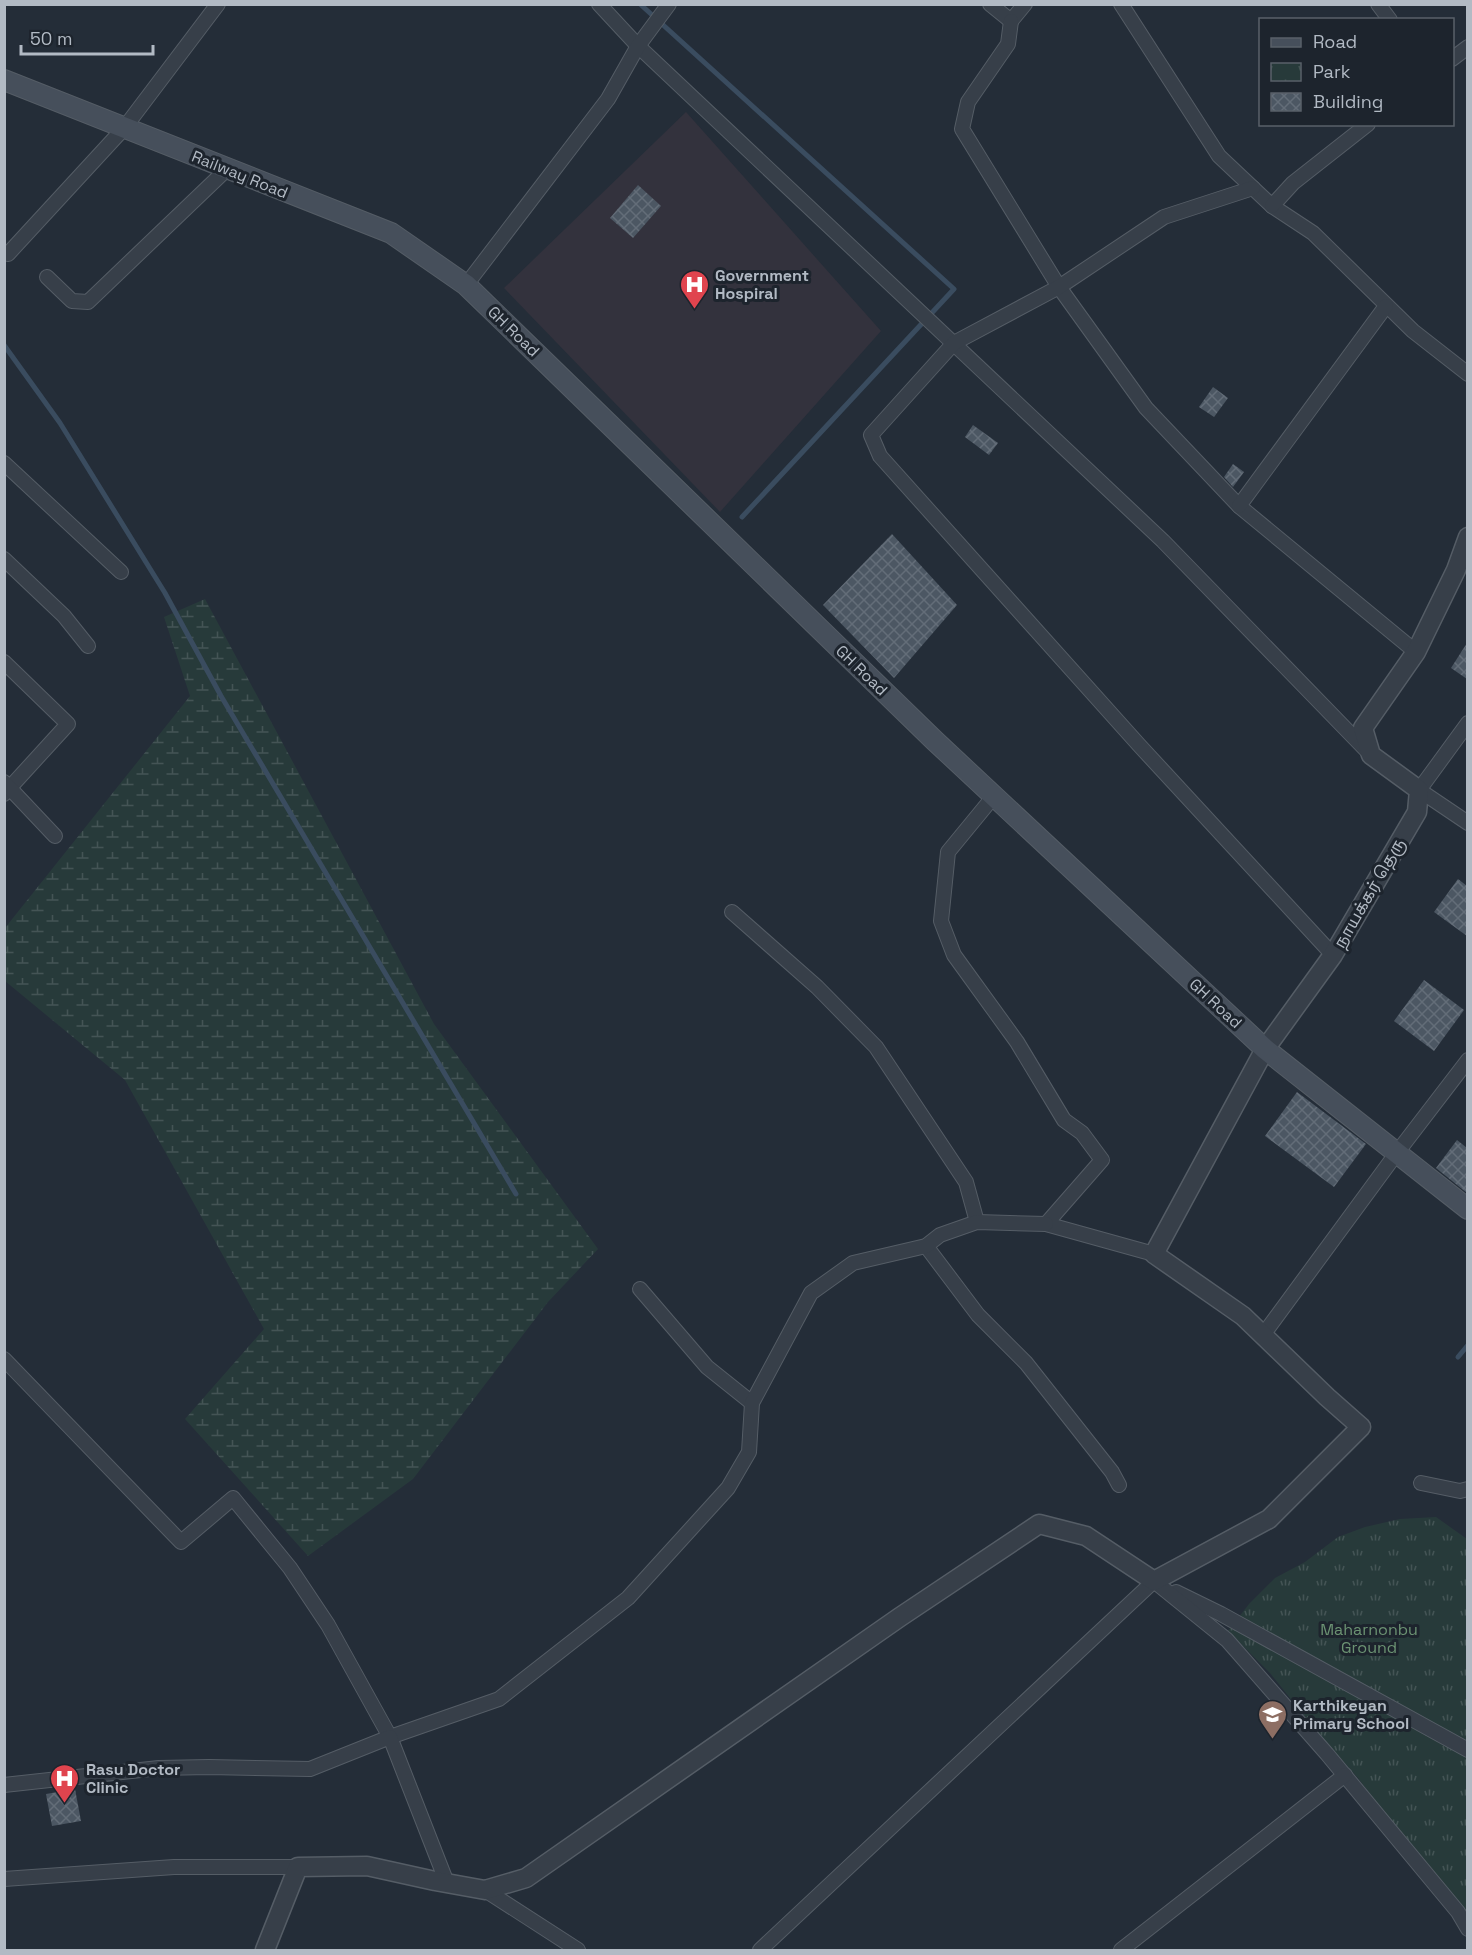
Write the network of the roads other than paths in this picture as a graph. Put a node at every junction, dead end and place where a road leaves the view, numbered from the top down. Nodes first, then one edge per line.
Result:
1 (219, 4) edge
2 (599, 4) edge
3 (669, 4) edge
4 (990, 4) edge
5 (1025, 4) edge
6 (1121, 4) edge
7 (1378, 4) edge
8 (1388, 18) edge
9 (1011, 21) junction
10 (638, 46) junction
11 (1467, 47) edge
12 (1454, 57) edge
13 (4, 80) edge
14 (1365, 126) edge
15 (125, 127) junction
16 (227, 169) junction
17 (1253, 188) junction
18 (1272, 206) junction
19 (8, 254) dead end
20 (47, 277) dead end
21 (466, 285) junction
22 (1059, 287) junction
23 (1386, 306) junction
24 (954, 343) junction
25 (1467, 374) edge
26 (4, 463) edge
27 (1239, 507) junction
28 (1467, 537) edge
29 (4, 559) edge
30 (121, 572) dead end
31 (88, 646) dead end
32 (1416, 652) junction
33 (4, 662) edge
34 (1467, 723) edge
35 (1371, 755) junction
36 (6, 788) edge
37 (1419, 790) junction
38 (994, 796) junction
39 (1467, 823) edge
40 (55, 836) dead end
41 (732, 912) dead end
42 (1333, 955) junction
43 (1264, 1049) junction
44 (1467, 1060) edge
45 (1396, 1154) junction
46 (1467, 1209) edge
47 (977, 1222) junction
48 (1046, 1224) junction
49 (926, 1246) junction
50 (1154, 1254) junction
51 (640, 1289) dead end
52 (1263, 1335) junction
53 (4, 1359) edge
54 (752, 1402) junction
55 (1421, 1483) dead end
56 (1119, 1485) dead end
57 (1467, 1489) edge
58 (1154, 1581) junction
59 (390, 1737) junction
60 (1467, 1749) edge
61 (1345, 1775) junction
62 (4, 1785) edge
63 (298, 1868) junction
64 (4, 1879) edge
65 (447, 1883) junction
66 (485, 1890) junction
67 (1467, 1929) edge
68 (265, 1950) edge
69 (578, 1950) edge
70 (760, 1950) edge
71 (1121, 1950) edge

1 - 15 street
2 - 10 street
3 - 10 street
4 - 9 street
5 - 9 street
6 - 17 street
7 - 8 street
9 - 22 street
10 - 21 street
10 - 24 street
11 - 12 street
13 - 15 main road, Railway Road
14 - 18 street
15 - 16 main road, Railway Road
15 - 19 street
16 - 20 street
16 - 21 main road, Railway Road
17 - 18 street
17 - 22 street
18 - 23 street
21 - 38 main road, GH Road
22 - 24 street
22 - 27 street
23 - 25 street
23 - 27 street
24 - 35 street
24 - 42 street
26 - 30 street
27 - 32 street
28 - 32 street
29 - 31 street
32 - 35 street
33 - 36 street
34 - 37 street
35 - 37 street
36 - 40 street
37 - 39 street
37 - 42 street, நாயக்கர் தெரு
38 - 43 main road, GH Road
38 - 48 street
41 - 47 street
42 - 43 street, நாயக்கர் தெரு
43 - 45 main road, GH Road
43 - 50 street, நாயக்கர் தெரு
44 - 45 street
45 - 46 main road, GH Road
45 - 52 street
47 - 48 street
47 - 49 street
48 - 50 street
49 - 54 street
49 - 56 street
50 - 52 street
51 - 54 street
52 - 58 street
53 - 59 street
54 - 59 street
55 - 57 street
58 - 60 street
58 - 61 street
58 - 66 street
58 - 70 street
59 - 62 street
59 - 65 street
61 - 67 street
61 - 71 street
63 - 64 street
63 - 65 street
63 - 68 street
65 - 66 street
66 - 69 street

